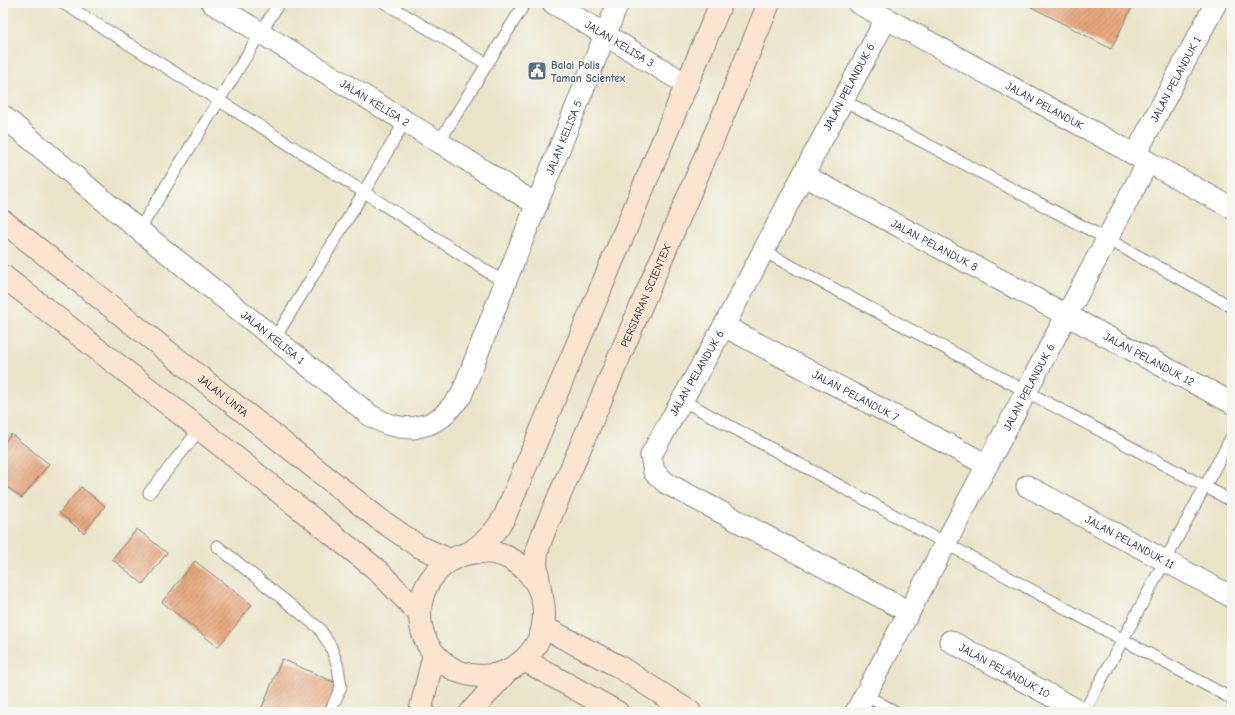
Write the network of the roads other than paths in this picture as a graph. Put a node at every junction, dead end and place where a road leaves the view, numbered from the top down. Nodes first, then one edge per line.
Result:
1 (63, 3) edge
2 (212, 3) edge
3 (279, 3) edge
4 (385, 3) edge
5 (525, 3) edge
6 (553, 3) edge
7 (618, 3) edge
8 (721, 3) edge
9 (769, 3) edge
10 (858, 3) edge
11 (1216, 3) edge
12 (886, 19) junction
13 (261, 33) junction
14 (606, 35) junction
15 (487, 64) junction
16 (686, 84) junction
17 (220, 100) junction
18 (843, 100) junction
19 (3, 116) edge
20 (405, 121) junction
21 (439, 142) junction
22 (1142, 159) junction
23 (803, 175) junction
24 (364, 192) junction
25 (537, 205) junction
26 (1232, 208) edge
27 (3, 221) edge
28 (139, 230) junction
29 (1107, 239) junction
30 (763, 251) junction
31 (3, 276) edge
32 (505, 283) junction
33 (1232, 307) edge
34 (1066, 315) junction
35 (724, 326) junction
36 (275, 338) junction
37 (1026, 391) junction
38 (682, 400) junction
39 (1232, 403) edge
40 (200, 429) junction
41 (1232, 436) edge
42 (987, 465) junction
43 (1027, 486) dead end
44 (1205, 486) junction
45 (148, 493) dead end
46 (1232, 501) edge
47 (946, 543) junction
48 (217, 546) dead end
49 (471, 552) junction
50 (450, 560) junction
51 (1165, 561) junction
52 (540, 590) junction
53 (1232, 597) edge
54 (909, 612) junction
55 (419, 613) junction
56 (543, 627) junction
57 (1123, 639) junction
58 (950, 641) dead end
59 (434, 654) junction
60 (516, 665) junction
61 (1232, 699) edge
62 (860, 704) edge
63 (330, 712) edge
64 (420, 712) edge
65 (471, 712) edge
66 (617, 712) edge
67 (690, 712) edge
68 (896, 712) edge
69 (1082, 712) edge

1 - 17 lane
2 - 13 street, JALAN KELISA 2
3 - 13 lane
4 - 15 lane
5 - 15 lane
6 - 14 street, JALAN KELISA 3
7 - 14 street, JALAN KELISA 5
8 - 16 main road
9 - 52 main road, PERSIARAN SCIENTEX
10 - 12 street, JALAN PELANDUK
11 - 22 street, JALAN PELANDUK 1
12 - 18 street, JALAN PELANDUK 6
12 - 22 street, JALAN PELANDUK
13 - 17 lane
13 - 20 street, JALAN KELISA 2
14 - 16 street, JALAN KELISA 3
14 - 25 street, JALAN KELISA 5
15 - 21 lane
16 - 49 main road
17 - 24 lane
17 - 28 lane
18 - 23 street, JALAN PELANDUK 6
18 - 29 lane
19 - 28 street, JALAN KELISA 1
20 - 21 street, JALAN KELISA 2
20 - 24 lane
21 - 25 street, JALAN KELISA 2
22 - 26 street, JALAN PELANDUK
22 - 29 street, JALAN PELANDUK 6
23 - 30 street, JALAN PELANDUK 6
23 - 34 street, JALAN PELANDUK 8
24 - 32 lane
24 - 36 lane
25 - 32 street, JALAN KELISA 5
27 - 50 main road, JALAN UNTA
28 - 36 street, JALAN KELISA 1
29 - 33 lane
29 - 34 street, JALAN PELANDUK 6
30 - 35 street, JALAN PELANDUK 6
30 - 37 lane
31 - 40 main road
32 - 36 street, JALAN KELISA 1
34 - 37 street, JALAN PELANDUK 6
34 - 39 street, JALAN PELANDUK 12
35 - 38 street, JALAN PELANDUK 6
35 - 42 street, JALAN PELANDUK 7
37 - 42 street, JALAN PELANDUK 6
37 - 44 lane
38 - 47 lane
38 - 54 street, JALAN PELANDUK 6
40 - 45 lane
40 - 55 main road
41 - 44 lane
42 - 47 street, JALAN PELANDUK 6
43 - 51 street, JALAN PELANDUK 11
44 - 46 lane
44 - 51 lane
47 - 54 street, JALAN PELANDUK 6
47 - 57 lane
48 - 63 lane
49 - 50 main road
49 - 52 main road
50 - 55 main road
51 - 53 street, JALAN PELANDUK 11
51 - 57 lane
52 - 56 main road
54 - 62 street, JALAN PELANDUK 6
55 - 59 main road
56 - 60 main road
56 - 67 main road
57 - 61 lane
57 - 69 lane
58 - 69 street, JALAN PELANDUK 10
59 - 60 main road
59 - 64 main road
60 - 65 main road
60 - 66 main road
62 - 68 lane

